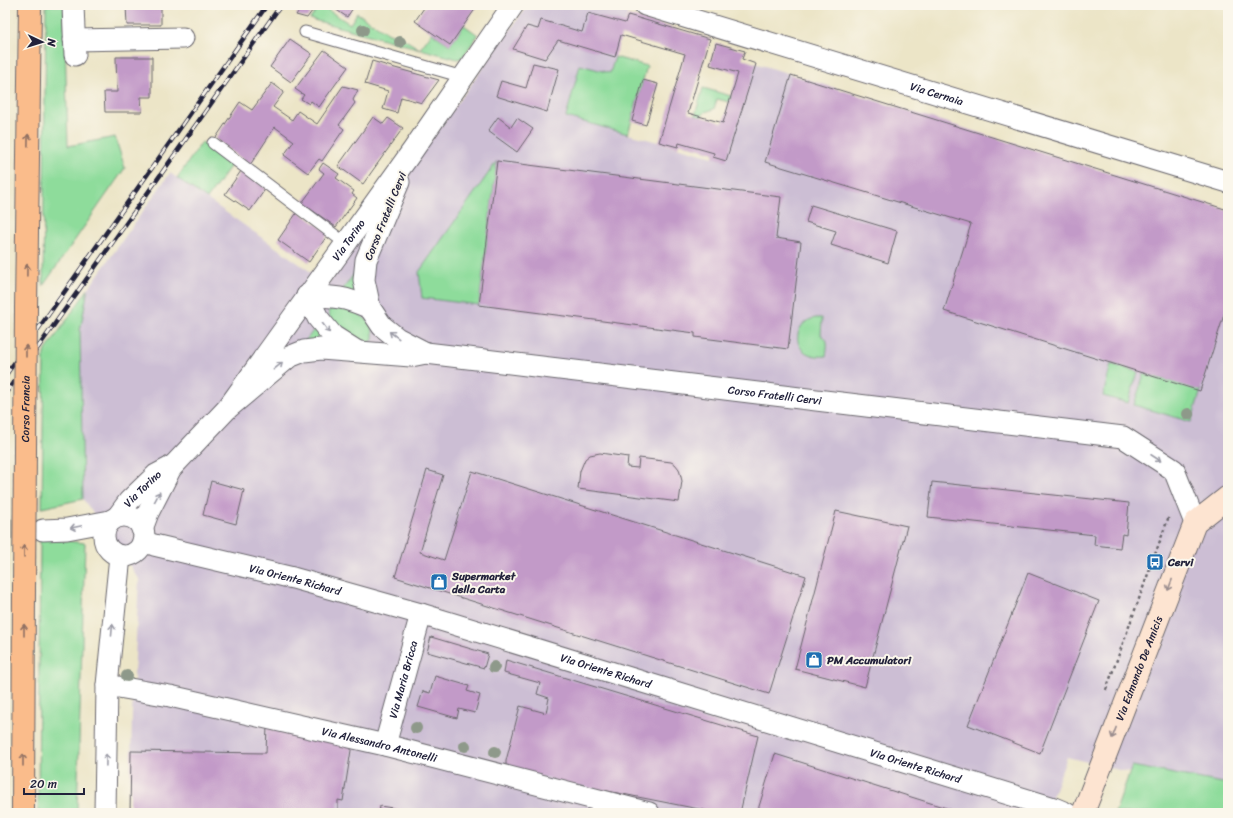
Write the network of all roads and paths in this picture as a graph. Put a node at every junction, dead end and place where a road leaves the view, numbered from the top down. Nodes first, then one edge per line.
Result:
1 (30, 5) edge
2 (73, 5) edge
3 (513, 5) edge
4 (645, 5) edge
5 (305, 32) dead end
6 (183, 38) dead end
7 (463, 77) junction
8 (213, 143) dead end
9 (413, 150) junction
10 (1228, 182) edge
11 (345, 243) junction
12 (307, 296) junction
13 (370, 308) junction
14 (355, 351) junction
15 (426, 353) junction
16 (227, 409) junction
17 (172, 466) junction
18 (1228, 497) edge
19 (1170, 513) dead end
20 (114, 519) junction
21 (1195, 523) junction
22 (43, 530) tunnel mouth
23 (143, 535) junction
24 (120, 556) junction
25 (420, 614) junction
26 (107, 685) junction
27 (1104, 694) dead end
28 (385, 745) junction
29 (23, 813) edge
30 (105, 813) edge
31 (649, 813) edge
32 (1066, 813) edge
33 (1083, 813) edge

29 -> 1 main road, Corso Francia, bridge
2 - 6 street
3 - 7 street, Via Torino
4 - 10 street, Via Cernaia
5 - 7 lane
7 - 9 street, Via Torino
8 - 11 lane
9 - 11 street, Via Torino
9 - 13 street, Corso Fratelli Cervi
11 - 12 street, Via Torino
12 - 13 street
12 -> 14 street, Corso Fratelli Cervi
12 - 16 street, Via Torino
15 -> 13 street, Corso Fratelli Cervi
14 - 15 street, Corso Fratelli Cervi
16 -> 14 street, Corso Fratelli Cervi
15 -> 21 street, Corso Fratelli Cervi
16 - 17 street, Via Torino
17 - 20 street, Via Torino
23 -> 17 street, Via Torino
18 - 21 street
19 - 27 path
20 -> 22 street, Via Torino
20 - 23 street, Via Torino
20 - 24 street, Via Torino
21 -> 33 street, Via Edmondo De Amicis
23 - 24 street, Via Torino
23 - 25 street, Via Oriente Richard
26 -> 24 street
25 - 28 street, Via Maria Bricca
25 - 32 street, Via Oriente Richard
26 - 28 street, Via Alessandro Antonelli
30 -> 26 street
28 - 31 street, Via Alessandro Antonelli

